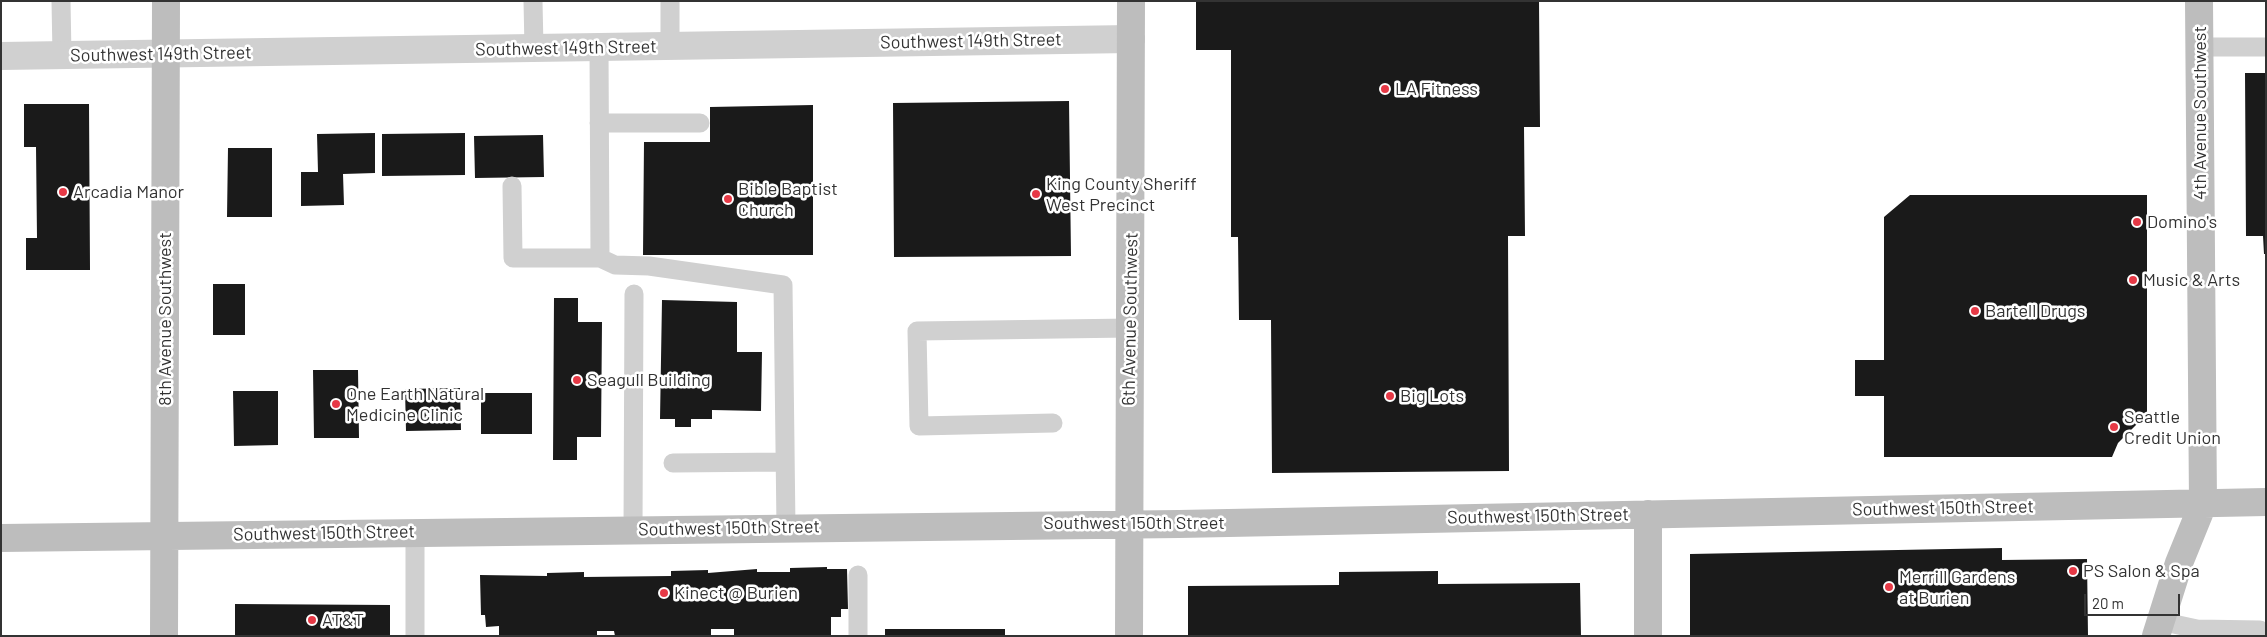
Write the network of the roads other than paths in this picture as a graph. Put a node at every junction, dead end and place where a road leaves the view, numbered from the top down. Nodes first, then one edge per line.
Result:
1 (61, 1) edge
2 (166, 1) edge
3 (533, 1) edge
4 (670, 1) edge
5 (1131, 1) edge
6 (2199, 1) edge
7 (1131, 39) junction
8 (670, 46) junction
9 (599, 47) junction
10 (2200, 47) junction
11 (2266, 47) edge
12 (534, 48) junction
13 (166, 54) junction
14 (62, 55) junction
15 (1, 56) edge
16 (700, 122) dead end
17 (599, 123) junction
18 (512, 186) dead end
19 (600, 258) junction
20 (634, 294) dead end
21 (1130, 328) junction
22 (1053, 423) dead end
23 (785, 462) junction
24 (673, 463) dead end
25 (2266, 502) edge
26 (2203, 504) junction
27 (1648, 514) junction
28 (1128, 524) junction
29 (786, 528) junction
30 (633, 529) junction
31 (415, 532) junction
32 (164, 534) junction
33 (1, 538) edge
34 (858, 575) dead end
35 (2158, 628) edge
36 (2260, 630) dead end
37 (164, 636) edge
38 (415, 636) edge
39 (858, 636) edge
40 (1129, 636) edge
41 (1648, 636) edge

1 - 14 lane
2 - 13 street, 8th Avenue Southwest
3 - 12 lane
4 - 8 lane
5 - 7 street, 6th Avenue Southwest
6 - 10 street, 4th Avenue Southwest
7 - 8 street, Southwest 149th Street
7 - 21 street, 6th Avenue Southwest
8 - 9 street, Southwest 149th Street
9 - 12 street, Southwest 149th Street
9 - 17 lane
10 - 11 lane
10 - 26 street, 4th Avenue Southwest
12 - 13 street, Southwest 149th Street
13 - 14 street, Southwest 149th Street
13 - 32 street, 8th Avenue Southwest
14 - 15 street, Southwest 149th Street
16 - 17 lane
17 - 19 lane
18 - 19 lane
19 - 23 lane
20 - 30 lane
21 - 22 lane
21 - 28 street, 6th Avenue Southwest
23 - 24 lane
23 - 29 lane
25 - 26 street, Southwest 150th Street
26 - 27 street, Southwest 150th Street
26 - 35 street, 4th Avenue Southwest
27 - 28 street, Southwest 150th Street
27 - 41 street
28 - 29 street, Southwest 150th Street
28 - 40 street, 6th Avenue Southwest
29 - 30 street, Southwest 150th Street
30 - 31 street, Southwest 150th Street
31 - 32 street, Southwest 150th Street
31 - 38 lane
32 - 33 street, Southwest 150th Street
32 - 37 street, 8th Avenue Southwest
34 - 39 lane
35 - 36 lane

